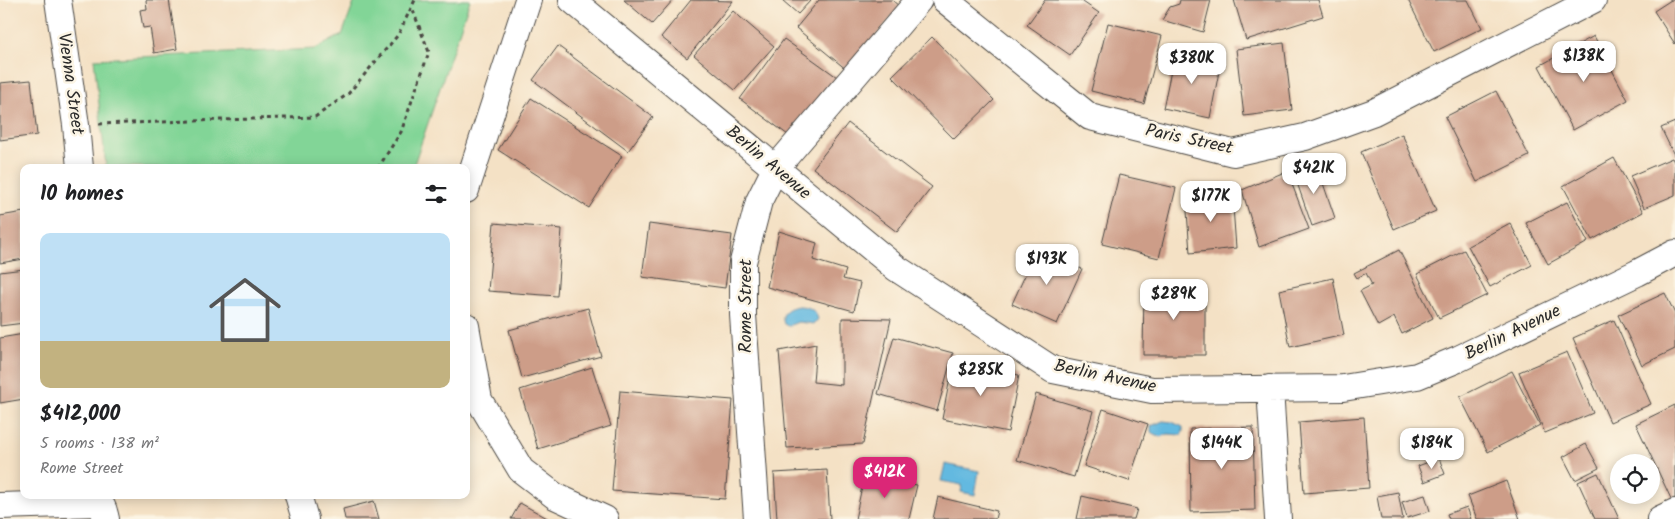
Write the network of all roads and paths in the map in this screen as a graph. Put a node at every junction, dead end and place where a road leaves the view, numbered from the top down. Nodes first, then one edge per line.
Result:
1 (58, 0) edge
2 (414, 0) edge
3 (528, 0) edge
4 (572, 0) edge
5 (919, 0) edge
6 (945, 0) edge
7 (1593, 0) edge
8 (412, 8) junction
9 (76, 125) junction
10 (80, 164) edge
11 (381, 164) edge
12 (775, 169) junction
13 (470, 178) edge
14 (1675, 253) edge
15 (470, 349) edge
16 (1270, 388) junction
17 (299, 499) edge
18 (0, 506) edge
19 (1675, 512) edge
20 (106, 519) edge
21 (305, 519) edge
22 (605, 519) edge
23 (757, 519) edge
24 (1278, 519) edge
25 (1660, 519) edge

1 - 9 street, Vienna Street
2 - 8 path
3 - 13 street
4 - 12 street, Berlin Avenue
5 - 12 street, Rome Street
6 - 7 street, Paris Street
8 - 9 path
8 - 11 path
9 - 10 street, Vienna Street
12 - 16 street, Berlin Avenue
12 - 23 street, Rome Street
14 - 16 street, Berlin Avenue
15 - 22 street
16 - 24 street
17 - 21 street
18 - 20 street
19 - 25 street

